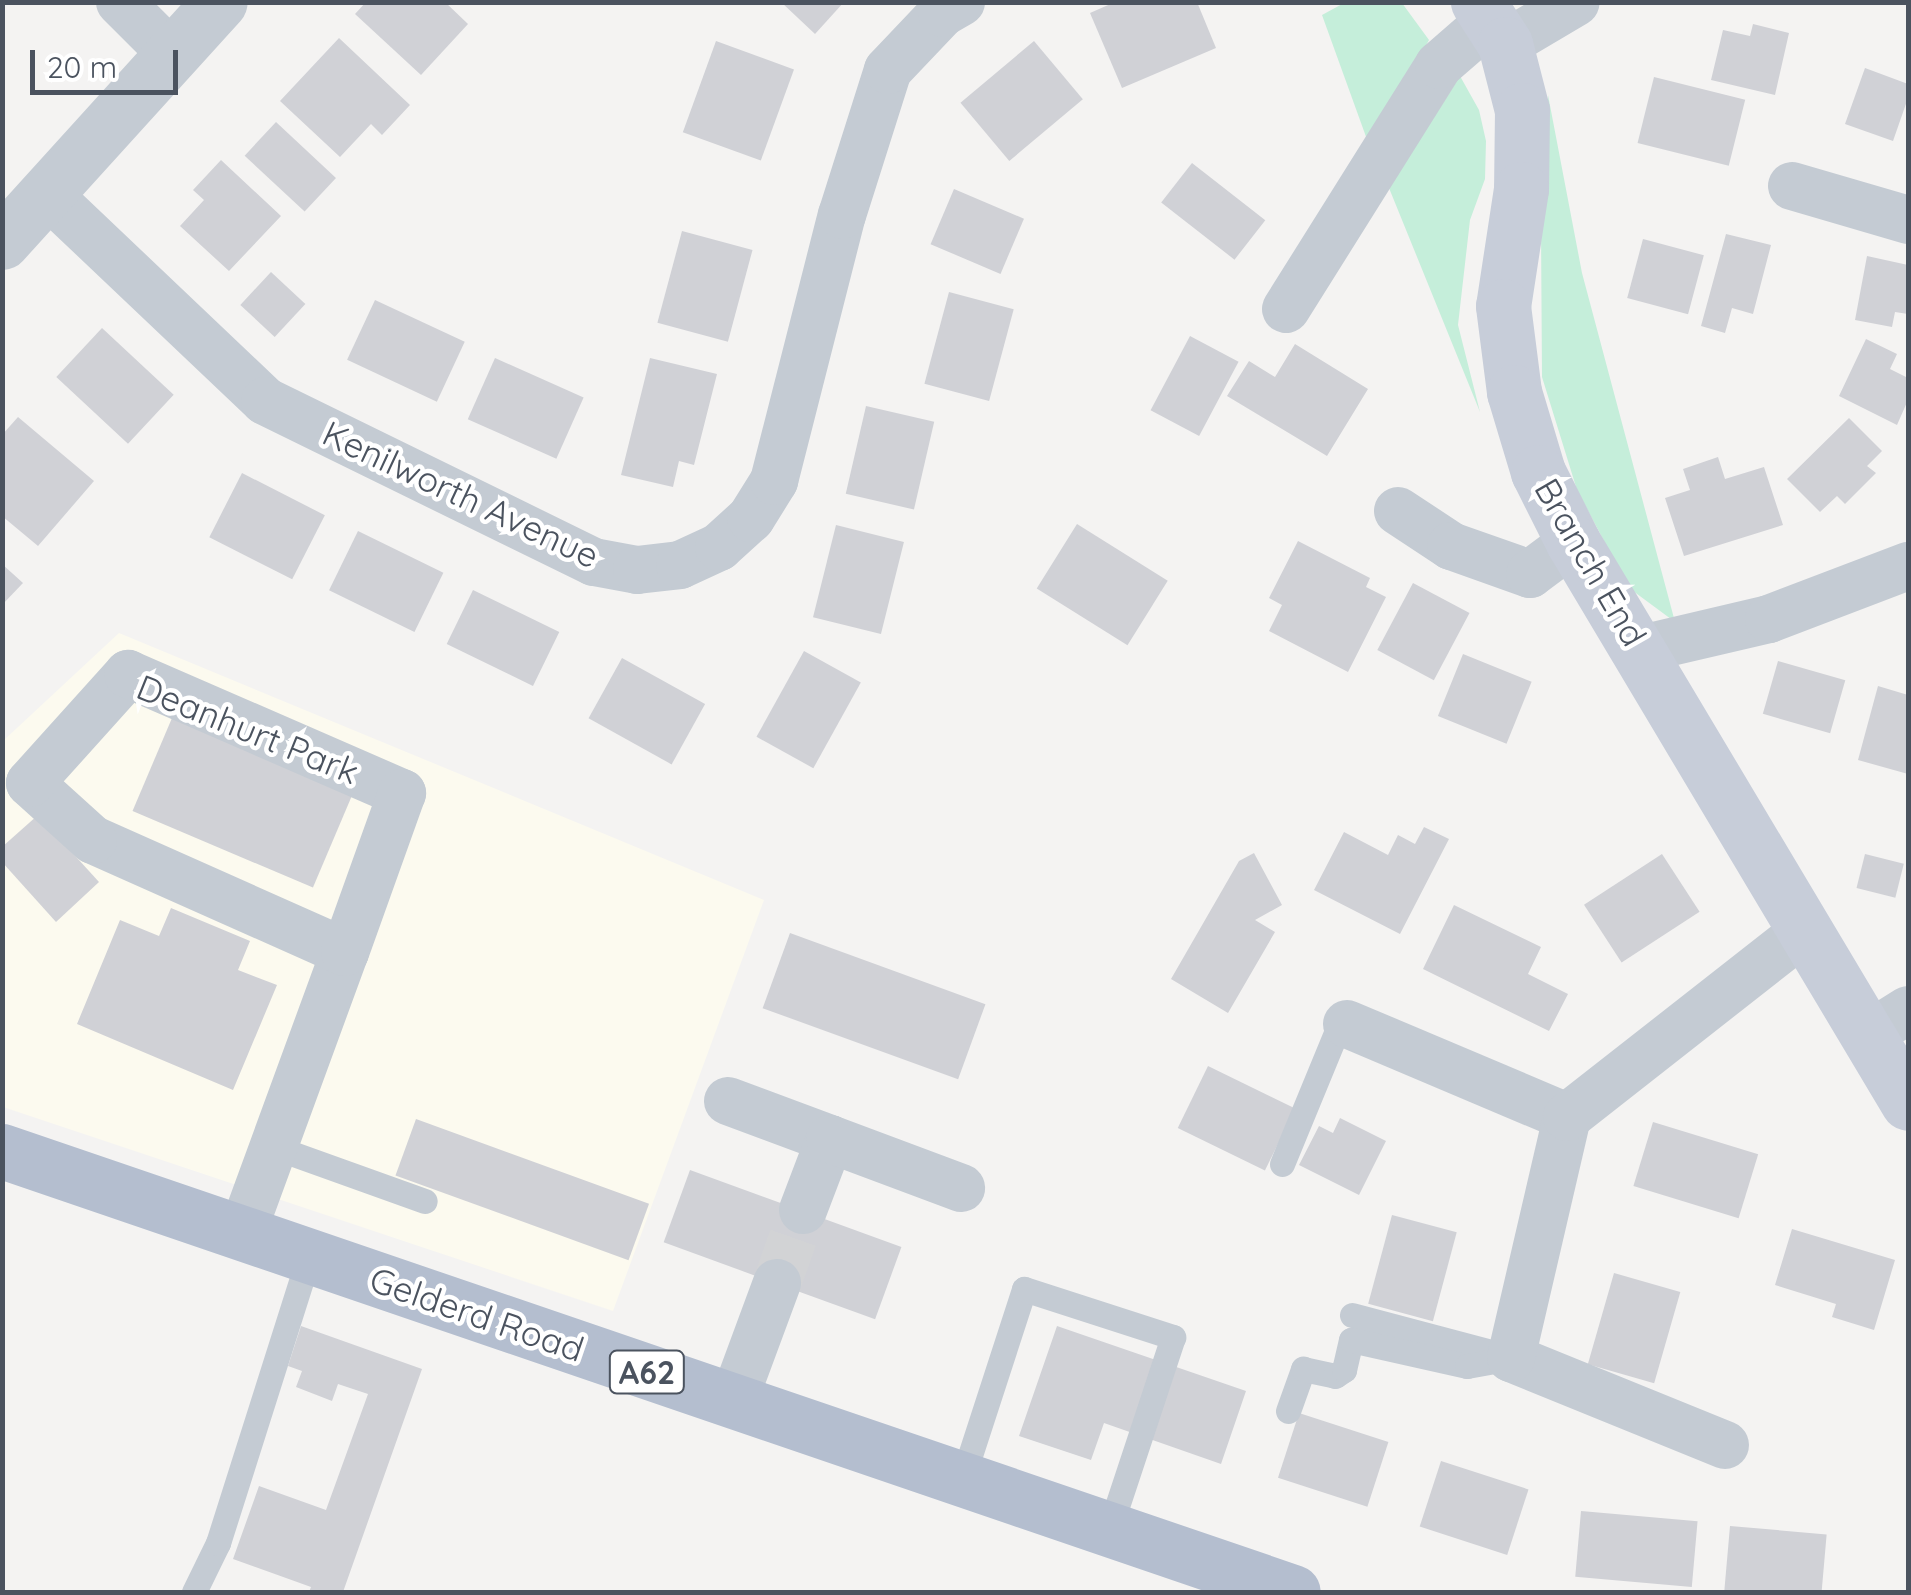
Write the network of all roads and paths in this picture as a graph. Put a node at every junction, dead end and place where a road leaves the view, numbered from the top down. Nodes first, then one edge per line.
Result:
1 (120, 2) edge
2 (220, 2) edge
3 (961, 2) edge
4 (1576, 2) edge
5 (1492, 22) edge
6 (173, 55) junction
7 (1792, 186) dead end
8 (45, 192) junction
9 (1908, 220) edge
10 (2, 242) edge
11 (1286, 309) dead end
12 (1398, 511) dead end
13 (1573, 542) junction
14 (1908, 566) edge
15 (1640, 649) junction
16 (1806, 929) junction
17 (345, 952) junction
18 (1888, 1022) edge
19 (1346, 1024) joint
20 (728, 1101) dead end
21 (1908, 1102) edge
22 (1567, 1117) junction
23 (830, 1139) junction
24 (274, 1148) junction
25 (2, 1151) edge
26 (1282, 1164) dead end
27 (961, 1188) dead end
28 (425, 1201) dead end
29 (803, 1210) tunnel mouth
30 (242, 1232) junction
31 (309, 1256) junction
32 (776, 1283) tunnel mouth
33 (1352, 1315) dead end
34 (1511, 1358) junction
35 (732, 1402) junction
36 (1288, 1411) dead end
37 (1725, 1445) dead end
38 (962, 1480) junction
39 (1109, 1532) junction
40 (194, 1592) edge
41 (1293, 1592) edge

1 - 6 street
2 - 6 street
3 - 8 street, Kenilworth Avenue
4 - 5 street
5 - 11 street
5 - 13 main road, Branch End
6 - 8 street
7 - 9 street
8 - 10 street
12 - 13 street
13 - 15 main road, Branch End
14 - 15 street
15 - 16 main road, Branch End
16 - 18 main road, Branch End
16 - 22 street
17 - 17 street, Deanhurt Park
17 - 24 street, Deanhurt Park
18 - 21 main road, Branch End
19 - 22 street
19 - 26 lane
20 - 23 street
22 - 34 street
23 - 27 street
23 - 29 street
24 - 28 lane
24 - 30 street, Deanhurt Park
25 - 30 main road, Gelderd Road / A62
30 - 31 main road, Gelderd Road / A62
31 - 35 main road, Gelderd Road / A62
31 - 40 lane
32 - 35 street
33 - 34 lane
34 - 36 lane
34 - 37 street
35 - 38 main road, Gelderd Road / A62
38 - 39 main road, Gelderd Road / A62
38 - 39 lane
39 - 41 main road, Gelderd Road / A62

